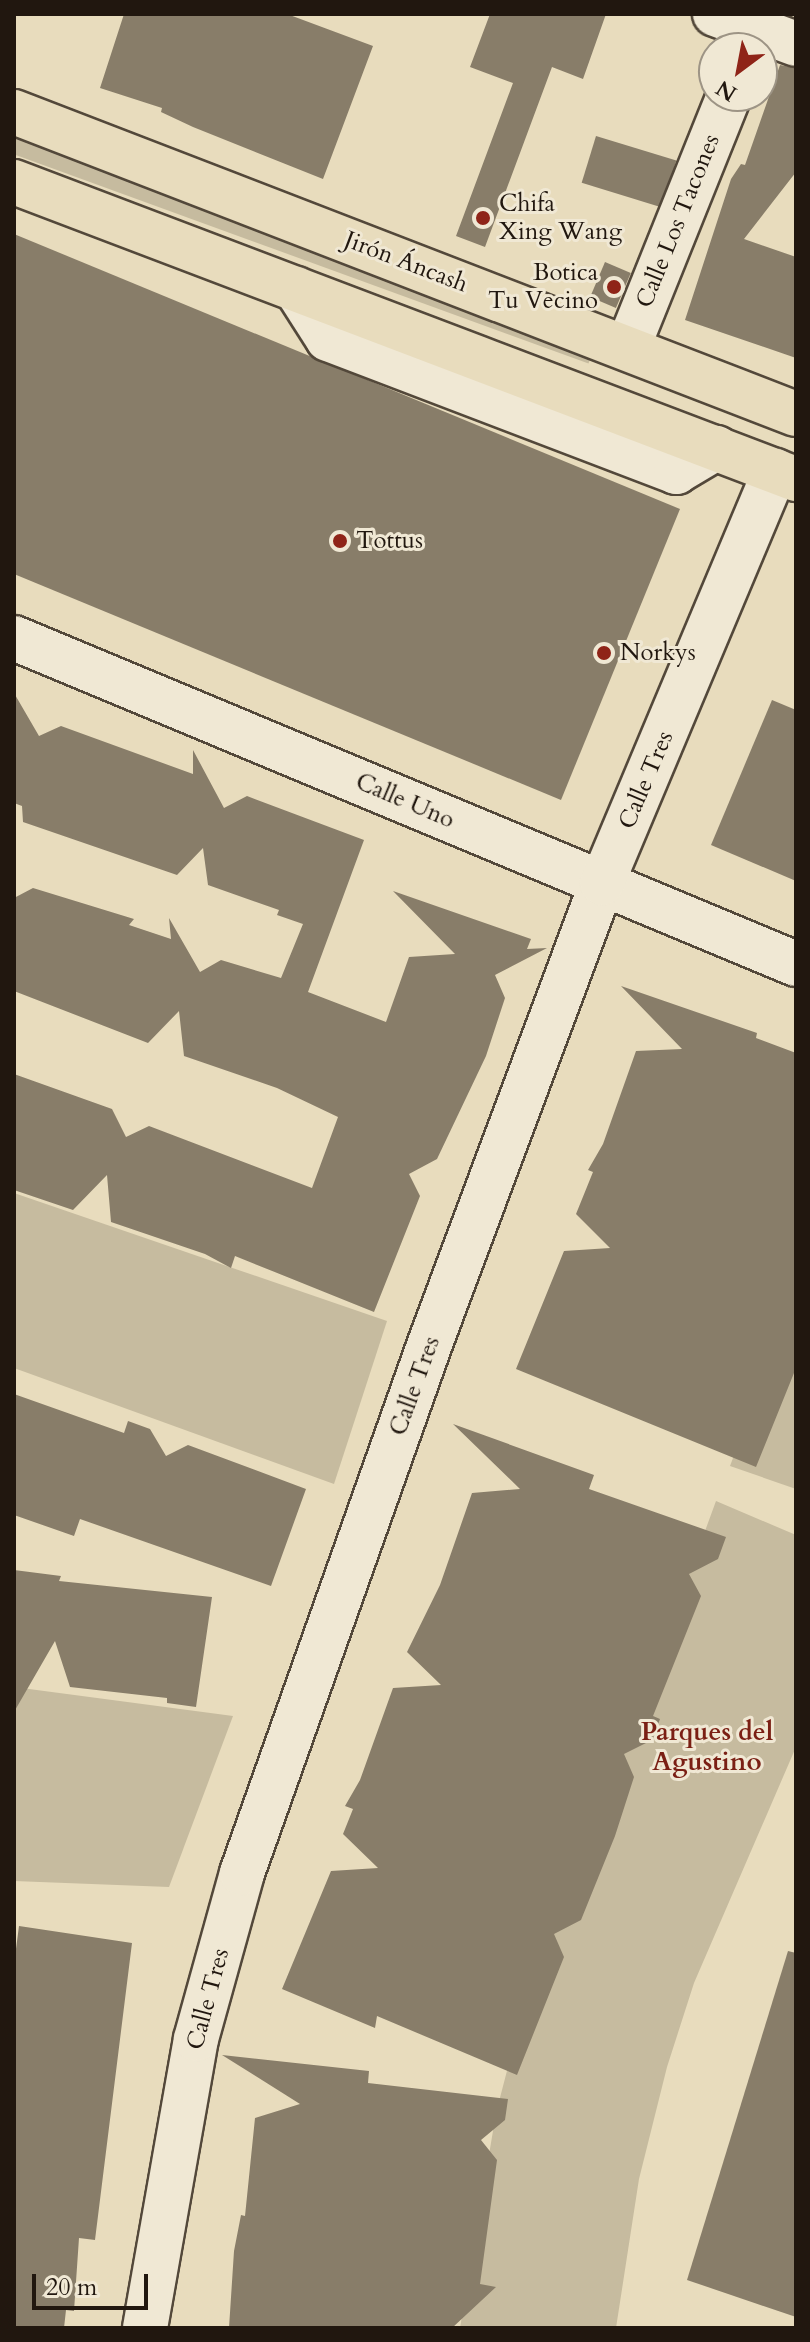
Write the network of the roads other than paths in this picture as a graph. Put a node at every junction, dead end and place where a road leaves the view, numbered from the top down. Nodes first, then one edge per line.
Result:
1 (715, 14) edge
2 (755, 30) edge
3 (796, 44) edge
4 (14, 112) edge
5 (723, 112) edge
6 (14, 182) edge
7 (62, 200) junction
8 (14, 205) edge
9 (628, 347) junction
10 (796, 414) edge
11 (785, 475) edge
12 (14, 638) edge
13 (602, 883) junction
14 (796, 964) edge
15 (145, 2328) edge

1 - 2 street
2 - 3 street
4 - 9 main road, Jirón Áncash
5 - 9 street, Calle Los Tacones
6 - 7 main road
7 - 8 street
7 - 11 main road
9 - 10 main road, Jirón Áncash
11 - 13 street, Calle Tres
12 - 13 street, Calle Uno
13 - 14 street, Calle Uno
13 - 15 street, Calle Tres

